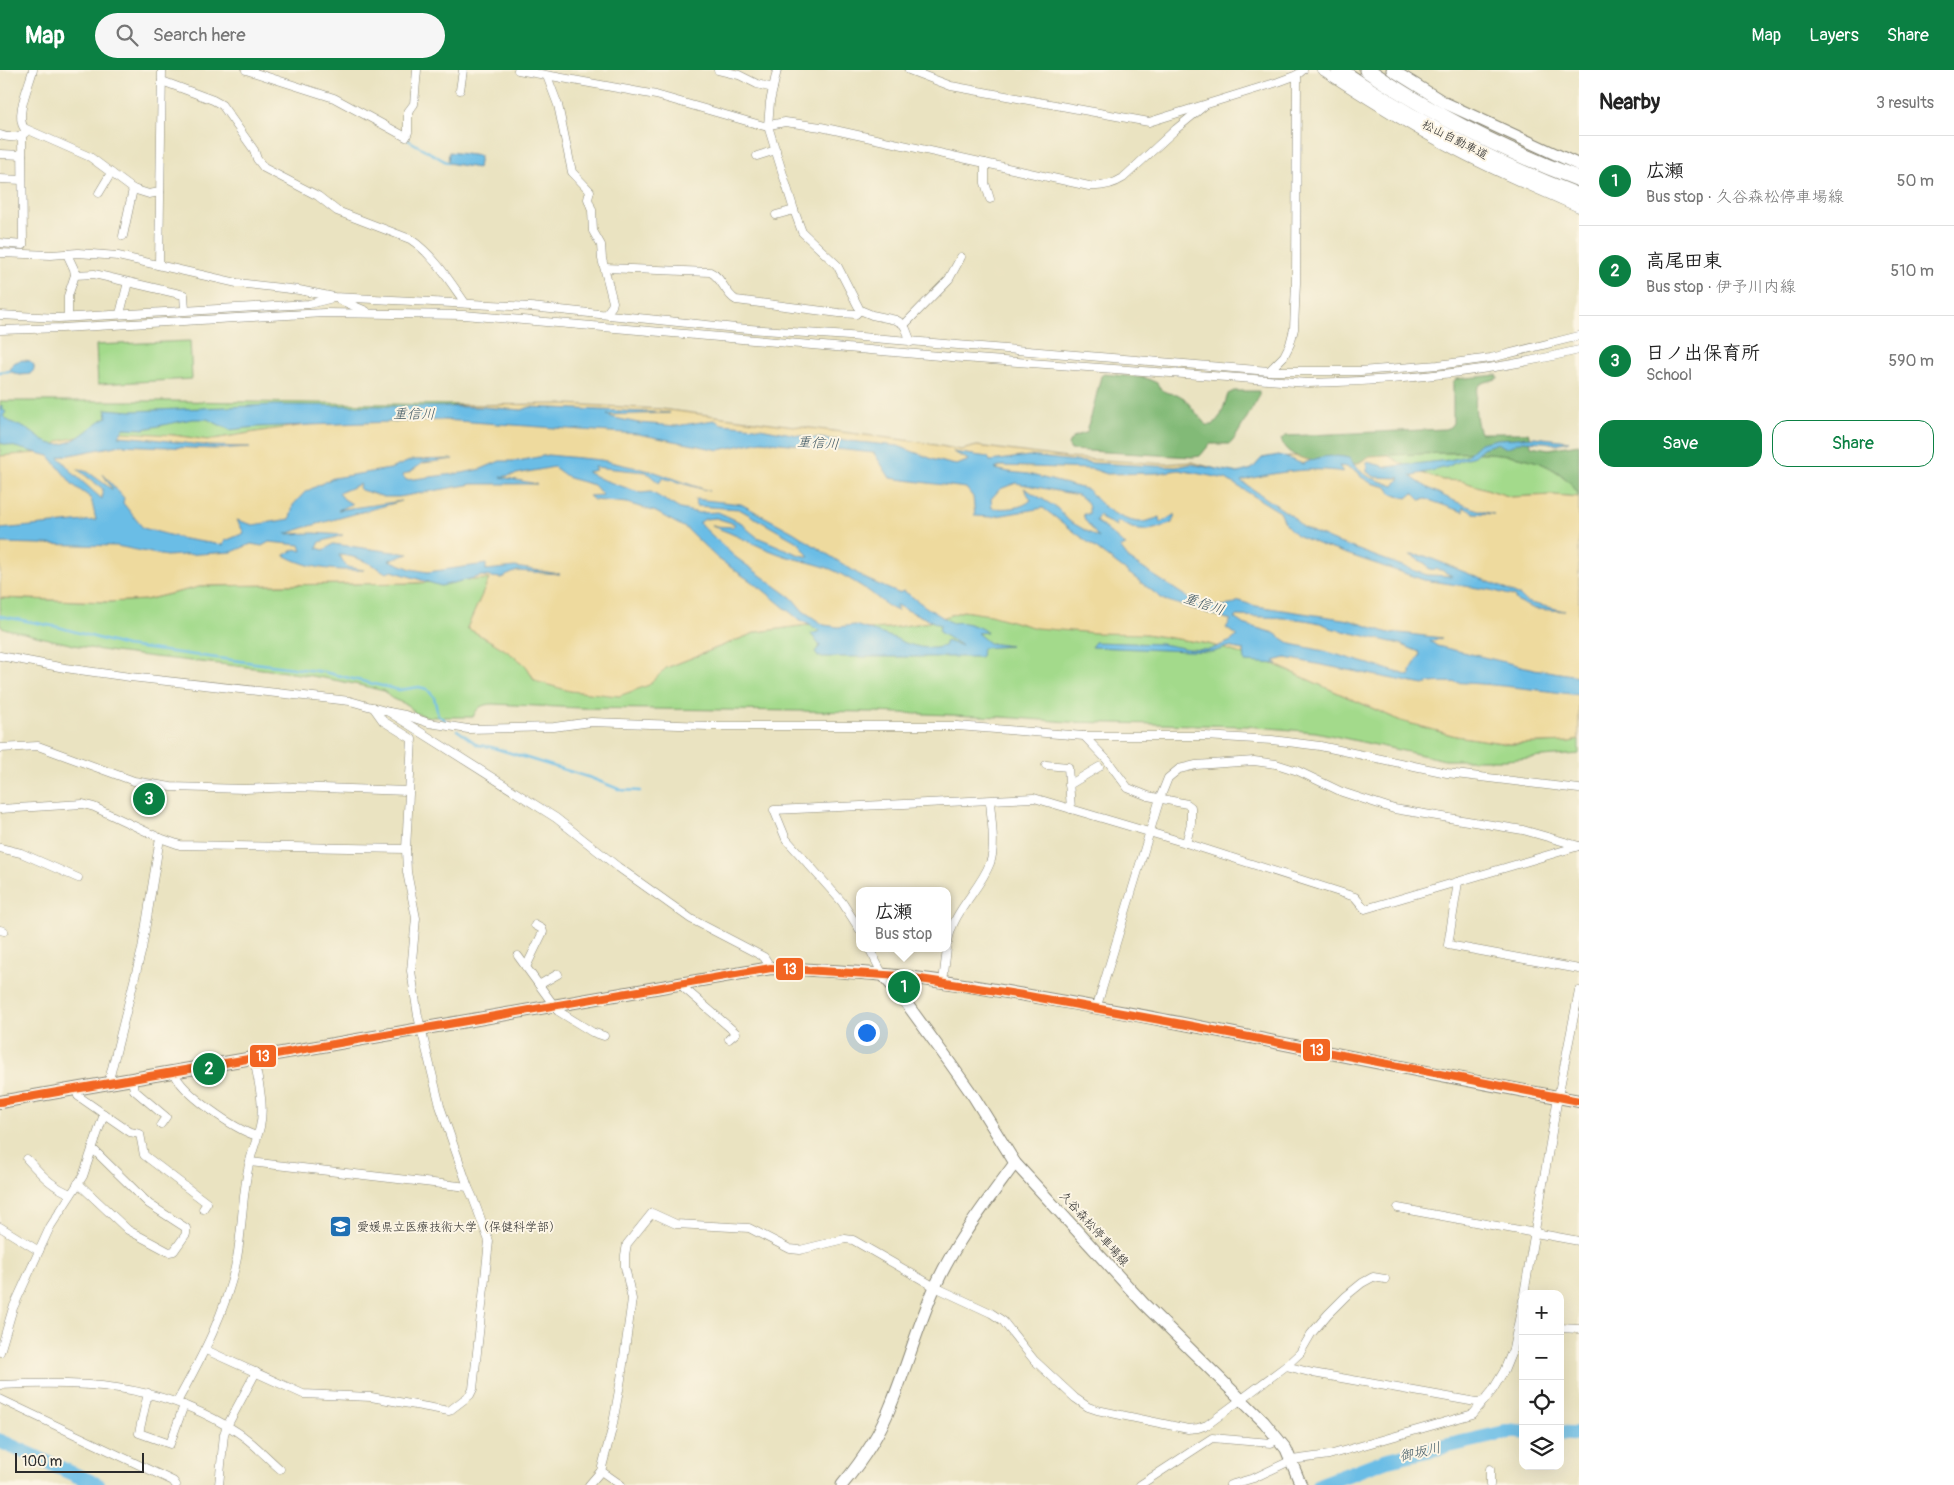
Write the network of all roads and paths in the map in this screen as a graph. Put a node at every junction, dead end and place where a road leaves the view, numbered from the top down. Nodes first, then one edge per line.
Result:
1 (33, 70) edge
2 (162, 70) edge
3 (246, 70) edge
4 (417, 70) edge
5 (464, 70) edge
6 (522, 70) edge
7 (718, 70) edge
8 (777, 70) edge
9 (909, 70) edge
10 (1321, 70) edge
11 (1339, 70) edge
12 (1367, 70) edge
13 (1392, 70) edge
14 (1300, 72) edge
15 (546, 76) junction
16 (162, 81) junction
17 (773, 88) junction
18 (460, 90) dead end
19 (1204, 106) junction
20 (768, 126) junction
21 (25, 132) junction
22 (0, 135) edge
23 (776, 150) junction
24 (0, 154) edge
25 (22, 155) junction
26 (757, 156) dead end
27 (985, 163) junction
28 (1579, 165) edge
29 (112, 173) junction
30 (0, 179) edge
31 (1579, 179) edge
32 (22, 180) junction
33 (133, 189) junction
34 (160, 192) junction
35 (99, 193) dead end
36 (1579, 196) edge
37 (990, 199) dead end
38 (1579, 208) edge
39 (794, 210) junction
40 (776, 215) dead end
41 (123, 236) dead end
42 (0, 243) edge
43 (0, 253) edge
44 (67, 254) junction
45 (961, 257) dead end
46 (159, 265) junction
47 (604, 268) junction
48 (75, 275) junction
49 (128, 282) junction
50 (334, 297) junction
51 (464, 303) junction
52 (185, 310) junction
53 (860, 310) junction
54 (371, 313) junction
55 (120, 314) junction
56 (606, 314) junction
57 (0, 315) edge
58 (68, 317) junction
59 (904, 325) junction
60 (0, 330) edge
61 (1579, 336) edge
62 (912, 342) junction
63 (1579, 350) edge
64 (1269, 371) junction
65 (0, 656) edge
66 (373, 707) junction
67 (389, 712) junction
68 (1084, 736) junction
69 (0, 748) edge
70 (1046, 766) dead end
71 (1099, 767) dead end
72 (1069, 785) junction
73 (1579, 789) edge
74 (408, 791) junction
75 (1160, 798) junction
76 (990, 801) junction
77 (1071, 809) junction
78 (0, 810) edge
79 (1148, 832) junction
80 (160, 838) junction
81 (1186, 843) junction
82 (0, 848) edge
83 (406, 849) junction
84 (78, 878) dead end
85 (1458, 882) junction
86 (856, 924) edge
87 (535, 925) dead end
88 (951, 932) edge
89 (871, 952) edge
90 (947, 952) edge
91 (518, 956) dead end
92 (526, 967) junction
93 (771, 968) junction
94 (1579, 969) edge
95 (558, 974) dead end
96 (883, 975) junction
97 (943, 982) junction
98 (683, 983) junction
99 (539, 985) junction
100 (1579, 991) edge
101 (555, 1007) junction
102 (1096, 1009) junction
103 (421, 1029) junction
104 (604, 1036) dead end
105 (729, 1039) dead end
106 (254, 1059) junction
107 (174, 1072) junction
108 (132, 1080) junction
109 (108, 1084) junction
110 (77, 1088) junction
111 (1558, 1097) junction
112 (1579, 1101) edge
113 (0, 1102) edge
114 (104, 1114) junction
115 (161, 1124) dead end
116 (257, 1136) junction
117 (93, 1149) junction
118 (27, 1159) dead end
119 (250, 1162) junction
120 (1015, 1163) junction
121 (78, 1183) junction
122 (468, 1187) junction
123 (71, 1194) junction
124 (1398, 1208) dead end
125 (203, 1209) dead end
126 (1, 1223) edge
127 (1535, 1233) junction
128 (1579, 1241) edge
129 (38, 1251) junction
130 (1385, 1279) dead end
131 (934, 1287) junction
132 (1525, 1290) edge
133 (1564, 1328) edge
134 (1519, 1329) edge
135 (1579, 1329) edge
136 (206, 1350) junction
137 (0, 1352) edge
138 (1286, 1366) junction
139 (256, 1372) junction
140 (0, 1385) edge
141 (148, 1393) junction
142 (0, 1399) edge
143 (1240, 1399) junction
144 (1484, 1401) junction
145 (180, 1404) junction
146 (226, 1426) junction
147 (1279, 1439) junction
148 (1293, 1463) junction
149 (280, 1469) dead end
150 (1490, 1469) dead end
151 (601, 1471) junction
152 (176, 1485) edge
153 (219, 1485) edge
154 (590, 1485) edge
155 (621, 1485) edge
156 (842, 1485) edge
157 (1140, 1485) edge
158 (1230, 1485) edge
159 (1301, 1485) edge
160 (1490, 1485) edge

1 - 21 street
2 - 16 street
3 - 4 street
5 - 18 street
6 - 15 street
7 - 17 street
8 - 17 street
9 - 19 street
10 - 38 street
11 - 36 highway, 松山自動車道
12 - 31 highway, 松山自動車道
13 - 28 main road
14 - 19 street
14 - 64 street
15 - 20 street
15 - 47 street
16 - 34 street
16 - 51 street
17 - 20 street
19 - 27 street
20 - 23 street
20 - 27 street
21 - 22 street
21 - 25 street
21 - 29 street
23 - 26 street
23 - 39 street
24 - 25 street
25 - 32 street
27 - 37 street
29 - 33 street
29 - 35 street
30 - 32 street
32 - 42 street
33 - 34 street
33 - 41 street
34 - 46 street
39 - 40 street
39 - 53 street
43 - 44 street
44 - 46 street
44 - 48 street
45 - 59 street
46 - 50 street
47 - 53 street
47 - 56 street
48 - 49 street
48 - 58 street
49 - 52 street
49 - 55 street
50 - 51 street
50 - 52 street
50 - 54 street
51 - 56 street
52 - 55 street
53 - 59 street
54 - 60 street
54 - 63 street
55 - 58 street
56 - 62 street
57 - 58 street
59 - 62 street
61 - 64 street
62 - 64 street
65 - 66 street
66 - 67 street
66 - 74 street
67 - 68 street
67 - 93 street
68 - 73 street
68 - 75 street
69 - 74 street
70 - 72 street
71 - 72 street
72 - 77 street
74 - 83 street
75 - 79 street
75 - 81 street
75 - 85 street
76 - 77 street
76 - 86 street
76 - 88 street
77 - 79 street
78 - 80 street
79 - 81 street
79 - 102 street
80 - 83 street
80 - 109 street
81 - 85 street
82 - 84 street
83 - 103 street
85 - 94 street
87 - 92 street
89 - 96 street
90 - 97 street
91 - 92 street
92 - 99 street
93 - 96 main road
93 - 98 main road
95 - 99 street
96 - 97 main road
96 - 120 main road, 久谷森松停車場線
97 - 102 main road
98 - 101 main road
98 - 105 street
99 - 101 street
100 - 111 street
101 - 103 main road
101 - 104 street
102 - 111 main road
103 - 106 main road
103 - 122 street
106 - 107 main road
106 - 116 street
107 - 108 main road
107 - 116 street
108 - 109 main road
108 - 115 street
109 - 110 main road
110 - 113 main road
110 - 114 street
111 - 112 main road
111 - 127 street
114 - 117 street
114 - 125 street
116 - 119 street
117 - 121 street
117 - 121 street
118 - 123 street
119 - 122 street
119 - 136 street
120 - 131 main road
120 - 143 main road, 久谷森松停車場線
121 - 123 street
122 - 139 street
123 - 129 street
124 - 127 street
126 - 129 street
127 - 128 street
127 - 132 street
129 - 137 street
130 - 138 street
131 - 143 street
131 - 151 street
131 - 156 main road
133 - 135 street
134 - 144 street
136 - 139 street
136 - 145 street
138 - 143 street
138 - 144 street
139 - 146 street
140 - 141 street
141 - 145 street
141 - 145 street
142 - 152 street
143 - 147 main road, 久谷森松停車場線
144 - 148 street
145 - 146 street
146 - 149 street
146 - 153 street
147 - 148 main road, 久谷森松停車場線
147 - 157 street
148 - 158 street
148 - 159 main road, 久谷森松停車場線
150 - 160 street
151 - 154 street
151 - 155 street

